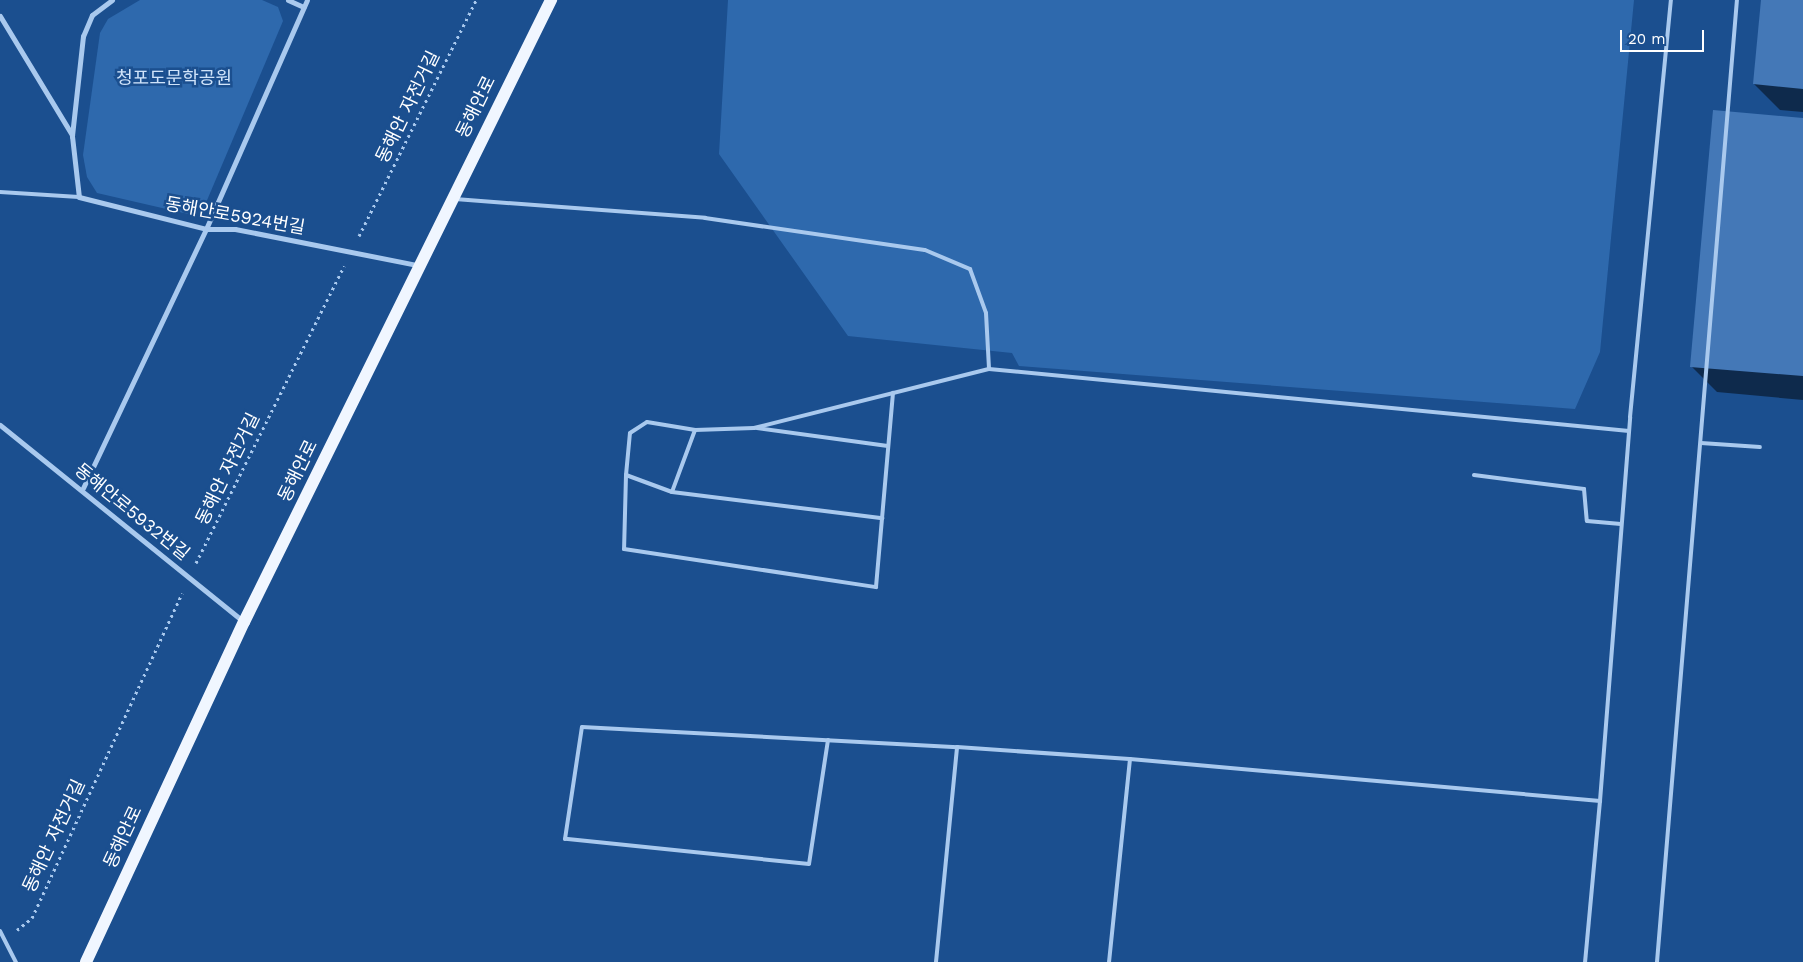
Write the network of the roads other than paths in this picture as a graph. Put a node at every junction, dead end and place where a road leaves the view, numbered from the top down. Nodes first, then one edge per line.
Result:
1 (112, 0) edge
2 (288, 0) edge
3 (307, 0) edge
4 (551, 0) edge
5 (1672, 0) edge
6 (1737, 0) edge
7 (304, 7) junction
8 (0, 16) edge
9 (72, 136) junction
10 (0, 192) edge
11 (79, 197) junction
12 (450, 199) junction
13 (206, 229) junction
14 (417, 265) junction
15 (989, 369) junction
16 (893, 393) junction
17 (0, 425) edge
18 (754, 428) junction
19 (695, 430) junction
20 (1629, 431) junction
21 (1701, 443) junction
22 (888, 446) junction
23 (1760, 447) dead end
24 (626, 474) junction
25 (1474, 475) dead end
26 (83, 488) junction
27 (672, 492) junction
28 (882, 518) junction
29 (1622, 524) junction
30 (244, 622) junction
31 (828, 740) junction
32 (957, 747) junction
33 (1130, 759) junction
34 (1600, 801) junction
35 (0, 932) edge
36 (16, 962) edge
37 (86, 962) edge
38 (936, 962) edge
39 (1109, 962) edge
40 (1584, 962) edge
41 (1657, 962) edge

1 - 9 street
2 - 7 street
3 - 7 street
4 - 12 main road, 동해안로
5 - 20 lane
6 - 21 lane
7 - 13 street
8 - 9 street
9 - 11 street
10 - 11 lane
11 - 13 street, 동해안로5924번길
12 - 14 main road, 동해안로
12 - 15 lane
13 - 14 street, 동해안로5924번길
13 - 26 street
14 - 30 main road, 동해안로
15 - 16 lane
15 - 20 lane
16 - 18 lane
16 - 22 lane
17 - 26 street, 동해안로5932번길
18 - 19 lane
18 - 22 lane
19 - 24 lane
19 - 27 lane
20 - 29 lane
21 - 23 lane
21 - 41 lane
22 - 28 lane
24 - 27 lane
24 - 28 lane
25 - 29 lane
26 - 30 street, 동해안로5932번길
27 - 28 lane
29 - 34 lane
30 - 37 main road, 동해안로
31 - 31 lane
31 - 32 lane
32 - 33 lane
32 - 38 lane
33 - 34 lane
33 - 39 lane
34 - 40 lane
35 - 36 lane

